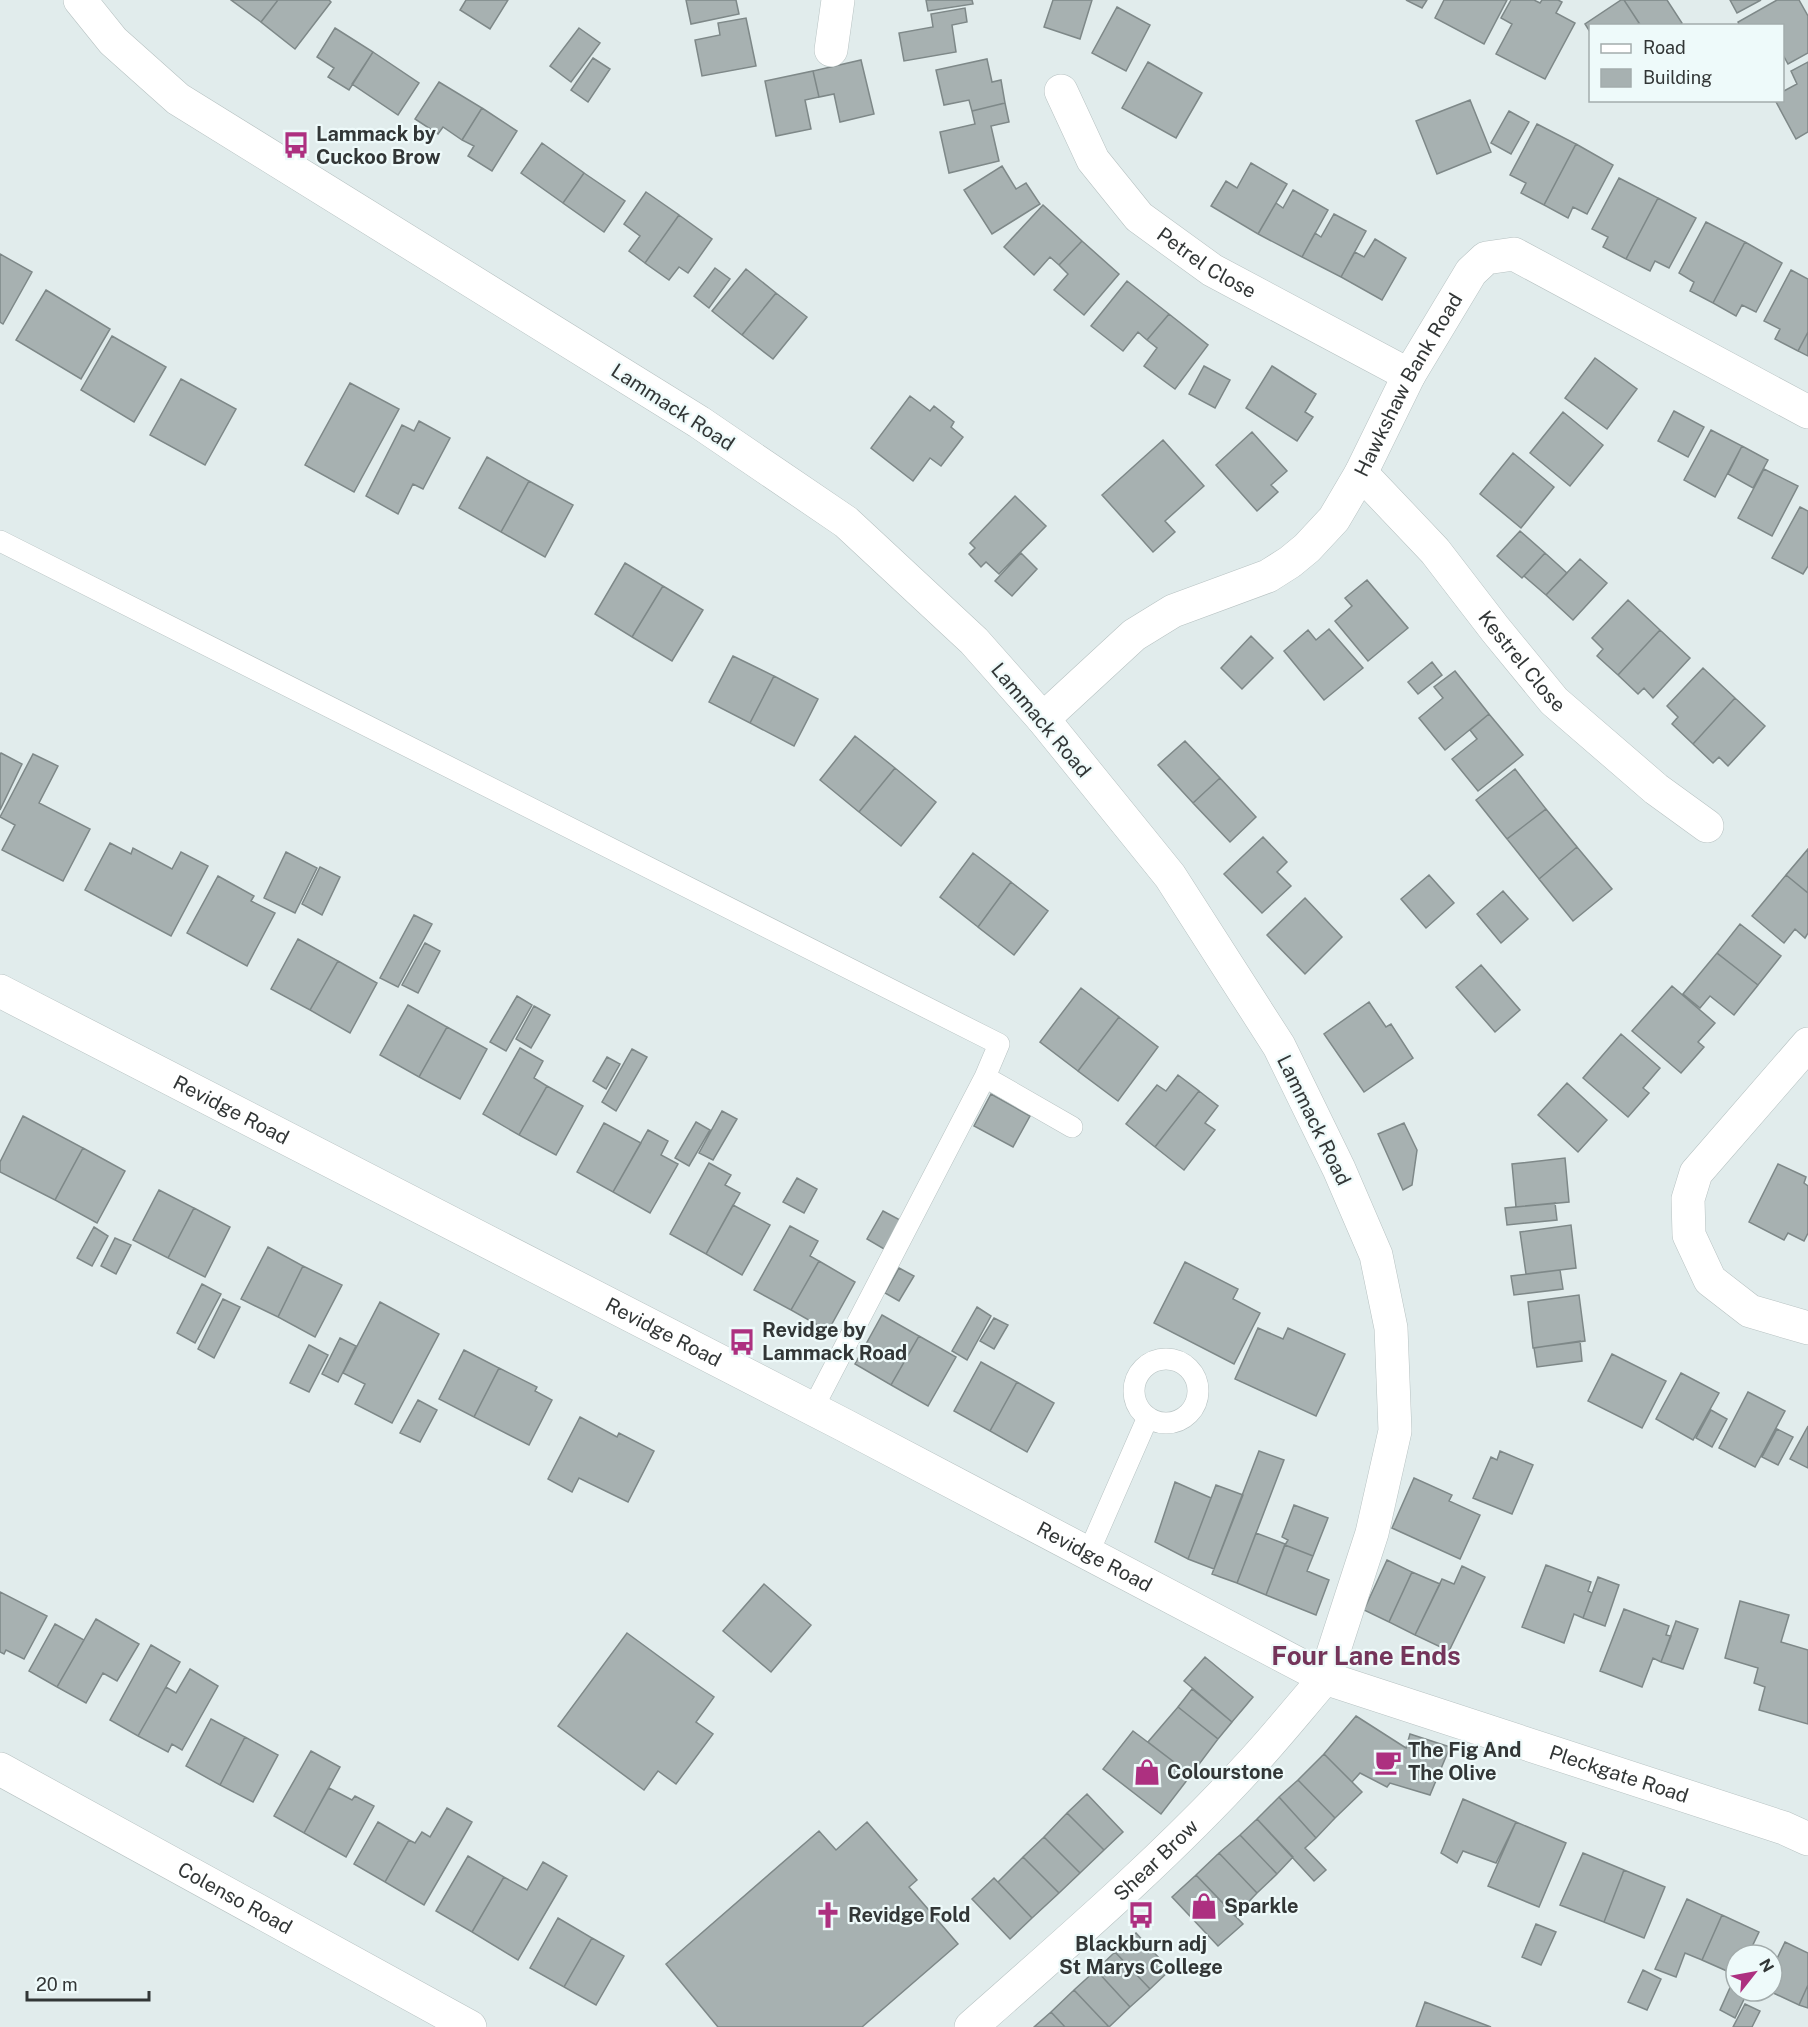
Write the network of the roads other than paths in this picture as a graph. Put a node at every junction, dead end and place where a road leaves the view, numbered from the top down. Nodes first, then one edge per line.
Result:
1 (80, 0) edge
2 (838, 0) edge
3 (831, 50) dead end
4 (1061, 91) dead end
5 (1409, 375) junction
6 (1808, 412) edge
7 (1361, 473) junction
8 (0, 541) edge
9 (1043, 719) junction
10 (1707, 826) dead end
11 (0, 991) edge
12 (1808, 1044) edge
13 (985, 1077) junction
14 (1072, 1127) dead end
15 (1808, 1328) edge
16 (812, 1410) junction
17 (1148, 1417) dead end
18 (1088, 1554) junction
19 (1325, 1678) junction
20 (0, 1769) edge
21 (1808, 1839) edge
22 (470, 2027) edge
23 (971, 2027) edge

1 - 9 street, Lammack Road
2 - 3 street
4 - 5 street, Petrel Close
5 - 6 street, Hawkshaw Bank Road
5 - 7 street, Hawkshaw Bank Road
7 - 9 street, Hawkshaw Bank Road
7 - 10 street, Kestrel Close
8 - 13 lane
9 - 19 street, Lammack Road
11 - 16 street, Revidge Road
12 - 15 street
13 - 14 lane
13 - 16 lane
16 - 18 street, Revidge Road
17 - 18 lane
18 - 19 street, Revidge Road
19 - 21 street, Pleckgate Road
19 - 23 street, Shear Brow
20 - 22 street, Colenso Road

